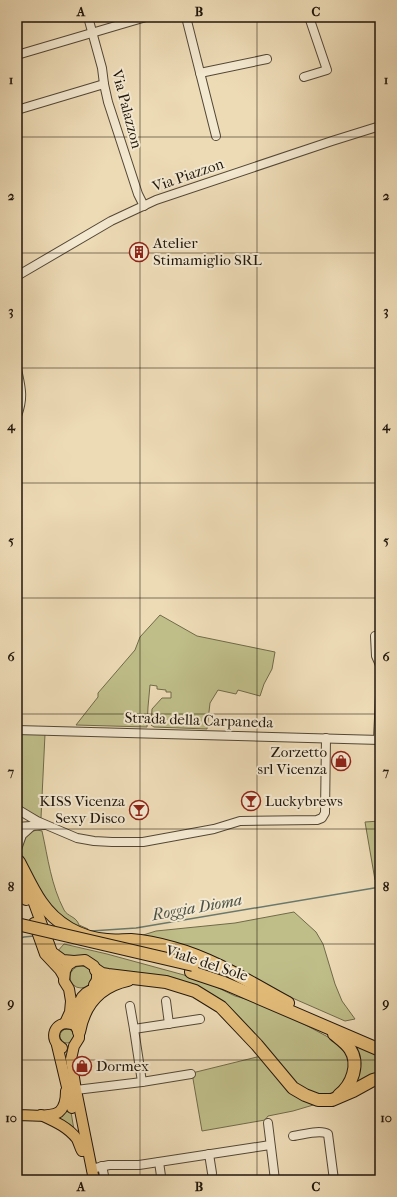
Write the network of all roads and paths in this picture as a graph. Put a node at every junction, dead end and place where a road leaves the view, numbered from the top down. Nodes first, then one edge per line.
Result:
1 (88, 17) edge
2 (146, 17) edge
3 (186, 17) edge
4 (309, 17) edge
5 (93, 32) junction
6 (17, 55) edge
7 (267, 59) dead end
8 (200, 73) junction
9 (304, 77) dead end
10 (104, 84) junction
11 (17, 110) edge
12 (380, 126) edge
13 (216, 136) dead end
14 (144, 206) junction
15 (17, 276) edge
16 (17, 369) edge
17 (17, 416) edge
18 (375, 636) dead end
19 (380, 665) edge
20 (380, 696) edge
21 (17, 730) edge
22 (326, 738) junction
23 (379, 740) edge
24 (17, 809) edge
25 (32, 826) junction
26 (51, 826) junction
27 (17, 827) edge
28 (17, 849) edge
29 (18, 860) edge
30 (17, 878) edge
31 (17, 924) edge
32 (17, 929) edge
33 (41, 934) junction
34 (74, 961) junction
35 (192, 968) junction
36 (96, 970) junction
37 (64, 977) junction
38 (133, 980) junction
39 (69, 989) junction
40 (91, 989) junction
41 (166, 1001) dead end
42 (288, 1003) junction
43 (130, 1006) dead end
44 (200, 1019) dead end
45 (312, 1021) junction
46 (65, 1023) junction
47 (169, 1024) junction
48 (134, 1029) junction
49 (78, 1030) junction
50 (380, 1043) edge
51 (57, 1045) junction
52 (74, 1046) junction
53 (380, 1050) edge
54 (191, 1074) dead end
55 (380, 1078) edge
56 (142, 1082) junction
57 (71, 1087) junction
58 (332, 1100) junction
59 (17, 1115) edge
60 (41, 1116) junction
61 (268, 1123) dead end
62 (293, 1136) dead end
63 (270, 1145) junction
64 (82, 1151) junction
65 (209, 1154) junction
66 (159, 1162) junction
67 (102, 1166) junction
68 (91, 1169) junction
69 (212, 1173) dead end
70 (161, 1176) dead end
71 (88, 1180) edge
72 (94, 1180) edge
73 (105, 1180) edge
74 (275, 1180) edge
75 (334, 1180) edge

1 - 5 street, Via Palazzon
2 - 5 street
3 - 8 street
4 - 9 street
5 - 6 street
5 - 10 street, Via Palazzon
7 - 8 street
8 - 13 street
10 - 11 street
10 - 14 street, Via Palazzon
12 - 14 street, Via Piazzon
14 - 15 street, Via Piazzon
16 - 17 street
18 - 19 street
20 - 23 street
21 - 22 street, Strada della Carpaneda
22 - 23 street, Strada della Carpaneda
22 - 26 street
24 - 26 street
25 - 26 street
25 - 27 street
25 - 28 street
29 - 33 main road
29 - 42 highway
30 - 33 main road
31 - 35 highway, Viale del Sole, bridge
32 - 35 highway, Viale del Sole
33 - 34 main road
33 - 37 main road
34 - 36 main road
34 - 37 main road
35 - 42 highway, Viale del Sole
35 - 45 highway, Viale del Sole
36 - 38 highway
36 - 40 main road
37 - 39 main road
38 - 40 highway
38 - 49 highway
38 - 58 highway
39 - 40 main road
39 - 46 main road
40 - 49 main road
41 - 47 street
42 - 50 highway, Viale del Sole
43 - 48 street
44 - 47 street
45 - 53 highway, Viale del Sole
45 - 58 highway
46 - 49 main road
46 - 51 main road
47 - 48 street
48 - 56 street
49 - 52 main road
51 - 52 main road
51 - 57 main road
52 - 57 main road
54 - 56 street
55 - 58 highway
56 - 57 street
57 - 60 main road
57 - 64 main road
57 - 68 main road
59 - 60 main road
60 - 64 main road
61 - 63 street
62 - 75 street
63 - 65 street
63 - 74 street
64 - 71 main road
65 - 66 street
65 - 69 street
66 - 67 street
66 - 70 street
67 - 68 street
67 - 73 street
68 - 72 main road

